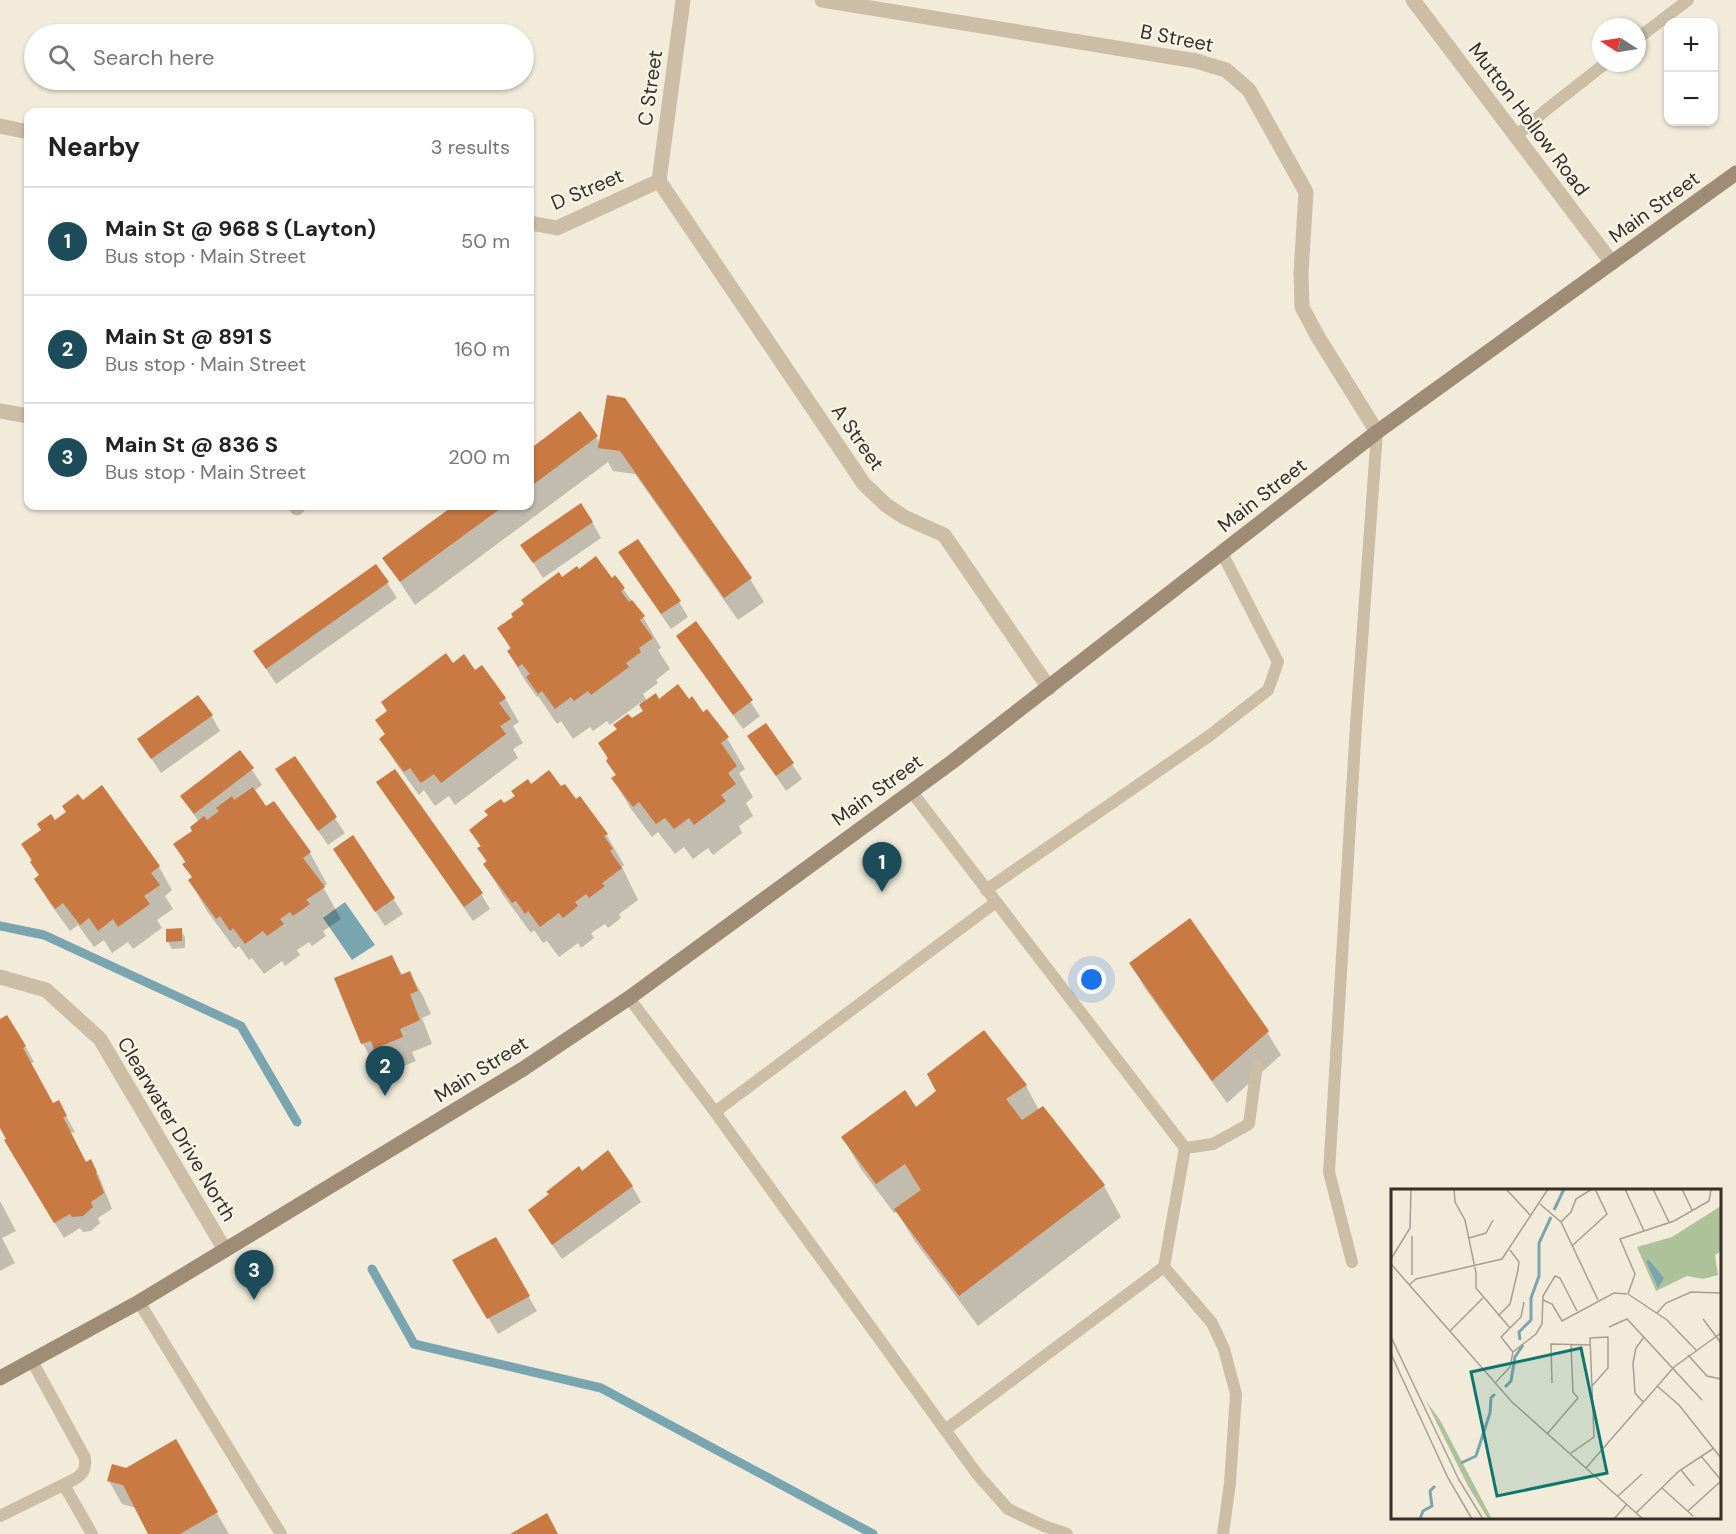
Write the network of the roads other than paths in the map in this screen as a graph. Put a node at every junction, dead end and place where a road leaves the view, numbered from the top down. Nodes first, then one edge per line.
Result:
1 (683, 0) edge
2 (822, 0) edge
3 (1413, 0) edge
4 (1688, 0) edge
5 (1646, 32) edge
6 (1595, 72) edge
7 (0, 126) edge
8 (24, 131) edge
9 (1516, 136) junction
10 (1736, 173) edge
11 (659, 181) junction
12 (534, 224) edge
13 (1612, 263) junction
14 (0, 411) edge
15 (24, 415) edge
16 (1377, 432) junction
17 (1222, 553) junction
18 (1049, 688) junction
19 (911, 791) junction
20 (986, 890) junction
21 (996, 902) junction
22 (0, 977) edge
23 (629, 998) junction
24 (1257, 1065) dead end
25 (715, 1112) junction
26 (1185, 1148) junction
27 (225, 1250) junction
28 (1352, 1262) dead end
29 (1164, 1267) junction
30 (139, 1302) junction
31 (32, 1361) junction
32 (0, 1378) edge
33 (945, 1430) junction
34 (64, 1485) junction
35 (0, 1516) edge
36 (92, 1534) edge
37 (281, 1534) edge
38 (1067, 1534) edge
39 (1223, 1534) edge

1 - 11 street, C Street
2 - 16 street, B Street
3 - 9 street, Mutton Hollow Road
4 - 5 lane
6 - 9 lane
7 - 8 street
9 - 13 street, Mutton Hollow Road
10 - 13 main road, Main Street
11 - 12 street, D Street
11 - 18 street, A Street
13 - 16 main road, Main Street
14 - 15 street
16 - 17 main road, Main Street
16 - 28 lane
17 - 18 main road, Main Street
17 - 20 lane
18 - 19 main road, Main Street
19 - 20 lane
19 - 23 main road, Main Street
20 - 21 lane
21 - 25 lane
21 - 26 lane
22 - 27 street, Clearwater Drive North
23 - 25 lane
23 - 27 main road, Main Street
24 - 26 lane
25 - 33 lane
26 - 29 lane
27 - 30 main road, Main Street
29 - 33 lane
29 - 39 lane
30 - 31 main road, Main Street
30 - 37 lane
31 - 32 main road, Main Street
31 - 34 lane
33 - 38 lane
34 - 35 lane
34 - 36 lane

